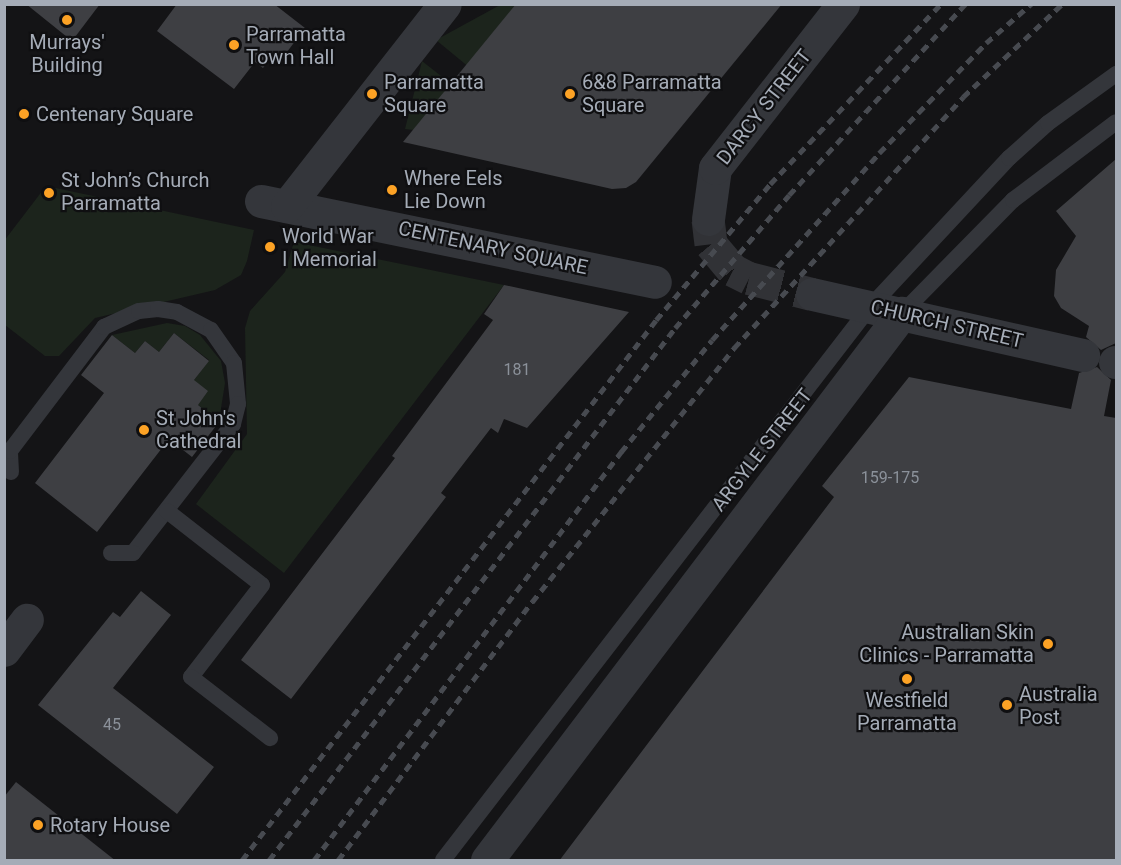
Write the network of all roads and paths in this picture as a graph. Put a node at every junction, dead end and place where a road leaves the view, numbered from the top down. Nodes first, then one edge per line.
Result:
1 (445, 4) edge
2 (843, 4) edge
3 (1116, 74) edge
4 (1116, 122) edge
5 (708, 219) tunnel mouth
6 (655, 282) dead end
7 (812, 294) tunnel mouth
8 (886, 310) junction
9 (1083, 355) dead end
10 (11, 472) dead end
11 (167, 511) junction
12 (111, 553) dead end
13 (27, 620) dead end
14 (4, 650) edge
15 (270, 738) dead end
16 (443, 861) edge
17 (487, 861) edge

1 - 6 street, CENTENARY SQUARE
2 - 5 street, DARCY STREET
3 - 8 lane, ARGYLE STREET
4 - 8 lane, ARGYLE STREET
7 - 8 street, CHURCH STREET
8 - 9 street, CHURCH STREET
8 - 16 lane, ARGYLE STREET
8 - 17 street, ARGYLE STREET
10 - 11 lane
11 - 12 lane
11 - 15 lane
13 - 14 street

